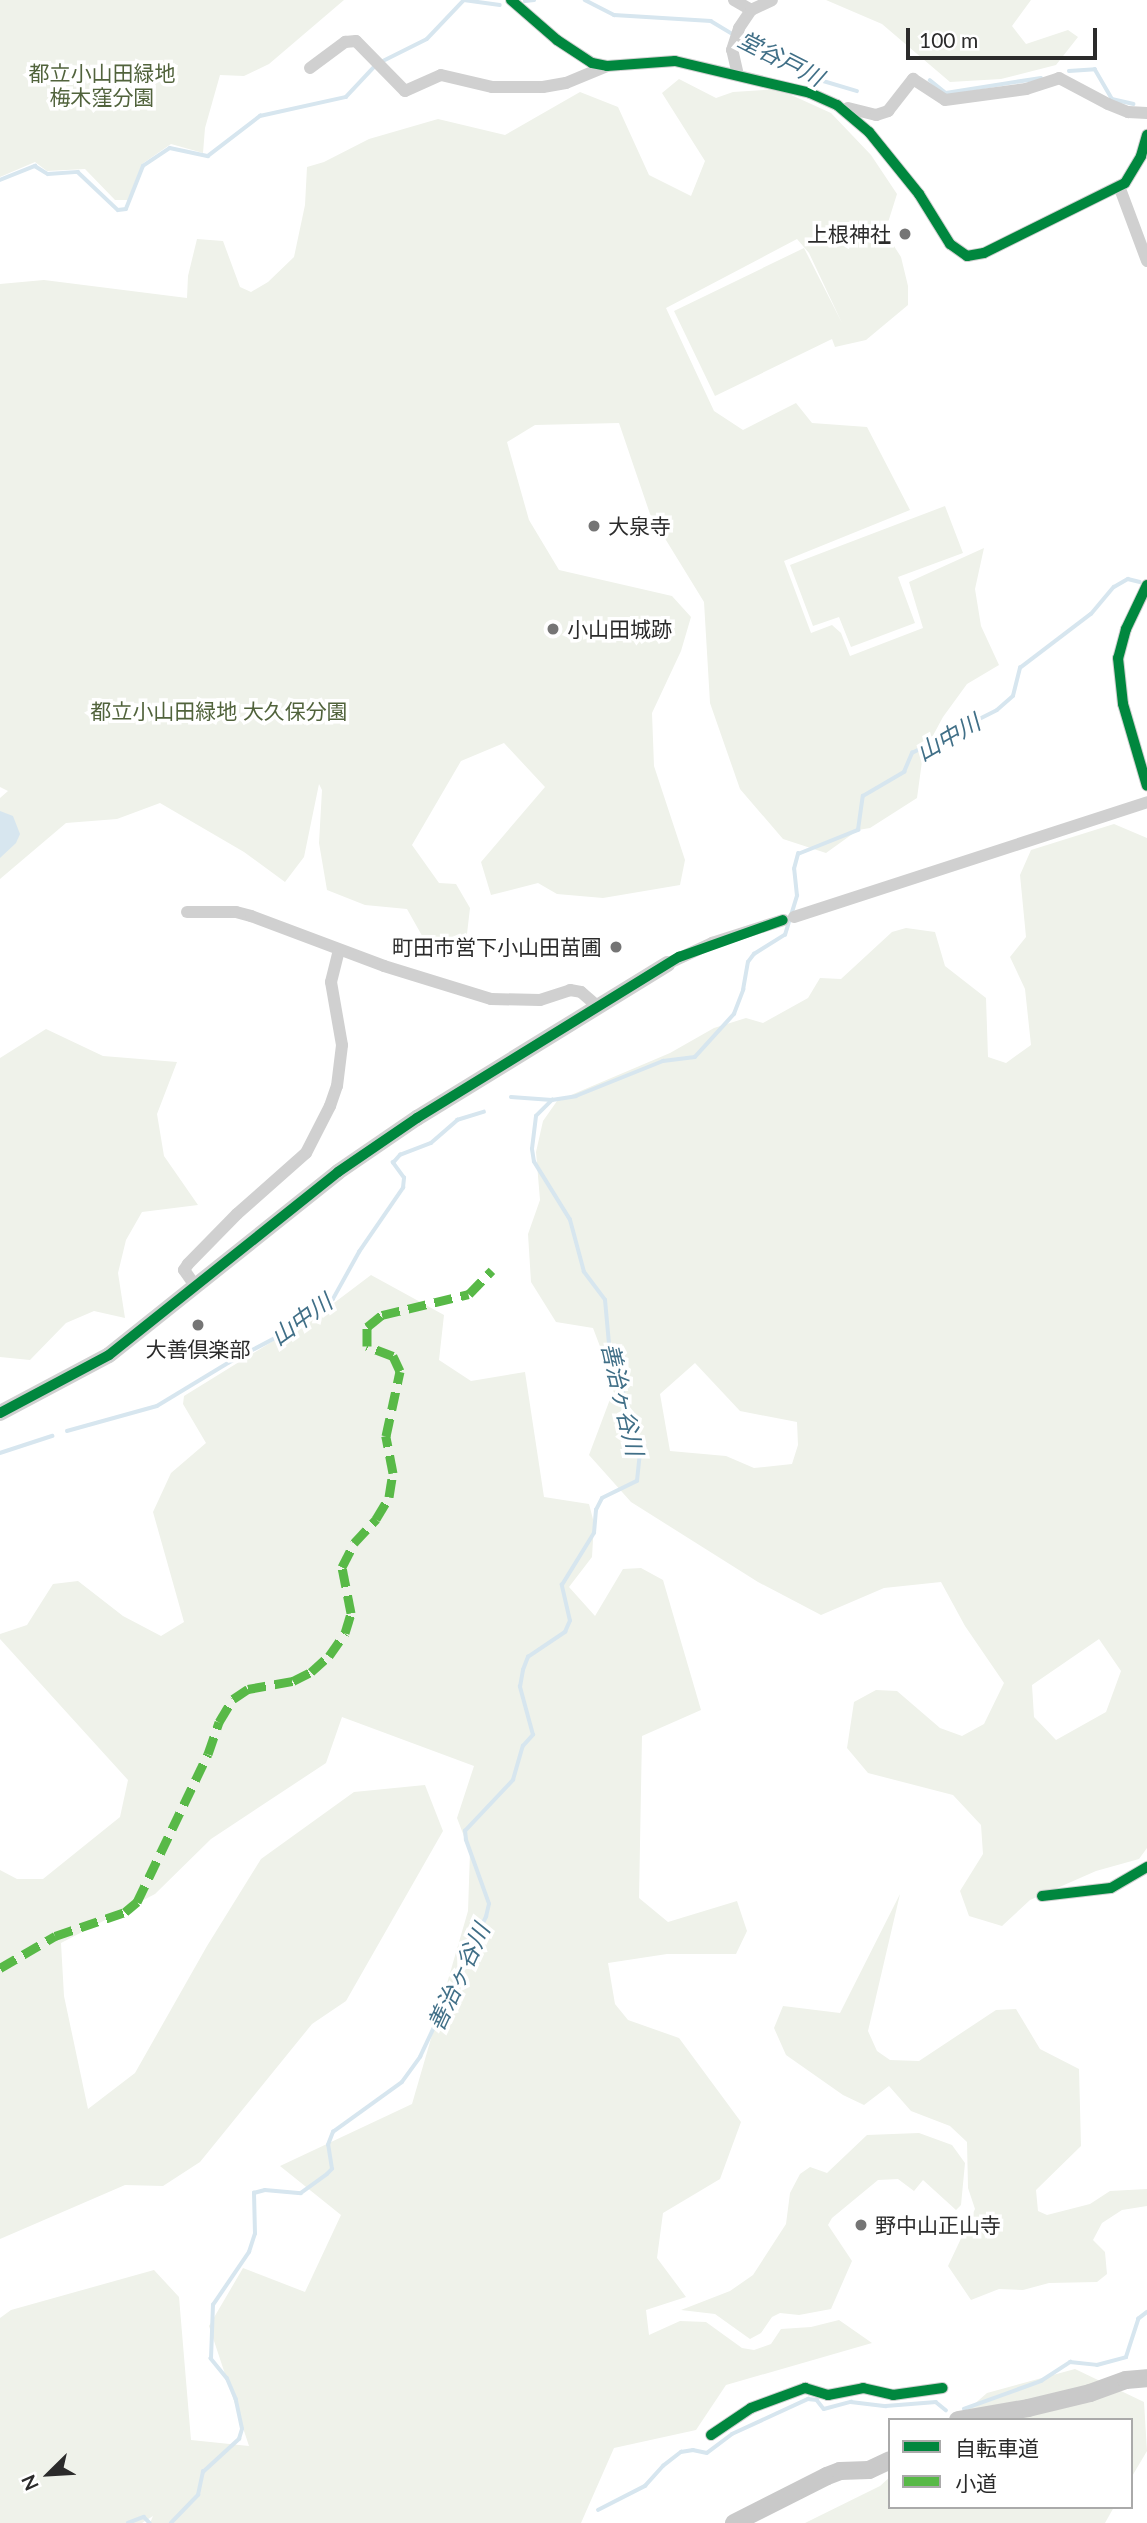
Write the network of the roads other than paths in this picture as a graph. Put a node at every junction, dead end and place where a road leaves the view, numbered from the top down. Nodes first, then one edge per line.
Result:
1 (511, 0) edge
2 (734, 0) edge
3 (772, 0) edge
4 (751, 10) junction
5 (607, 66) junction
6 (310, 68) dead end
7 (738, 75) junction
8 (837, 105) junction
9 (1147, 113) edge
10 (1147, 135) edge
11 (1119, 186) junction
12 (1147, 261) edge
13 (1147, 585) edge
14 (1147, 786) edge
15 (1147, 802) edge
16 (187, 912) dead end
17 (339, 951) junction
18 (667, 964) joint
19 (597, 1006) junction
20 (196, 1287) junction
21 (0, 1413) edge
22 (1147, 1867) edge
23 (1042, 1896) dead end
24 (1147, 2378) edge
25 (943, 2388) dead end
26 (970, 2418) edge
27 (711, 2435) dead end
28 (888, 2461) edge
29 (734, 2523) edge

1 - 5 street
2 - 4 street
3 - 4 street
4 - 7 street
5 - 6 street
5 - 7 street
7 - 8 street
8 - 9 street
8 - 11 street
10 - 11 street
11 - 12 street
13 - 14 street
15 - 18 street
16 - 17 street
17 - 19 street
17 - 20 street
18 - 19 street
19 - 20 street
20 - 21 street
22 - 23 street
24 - 26 main road
25 - 27 street
28 - 29 main road

